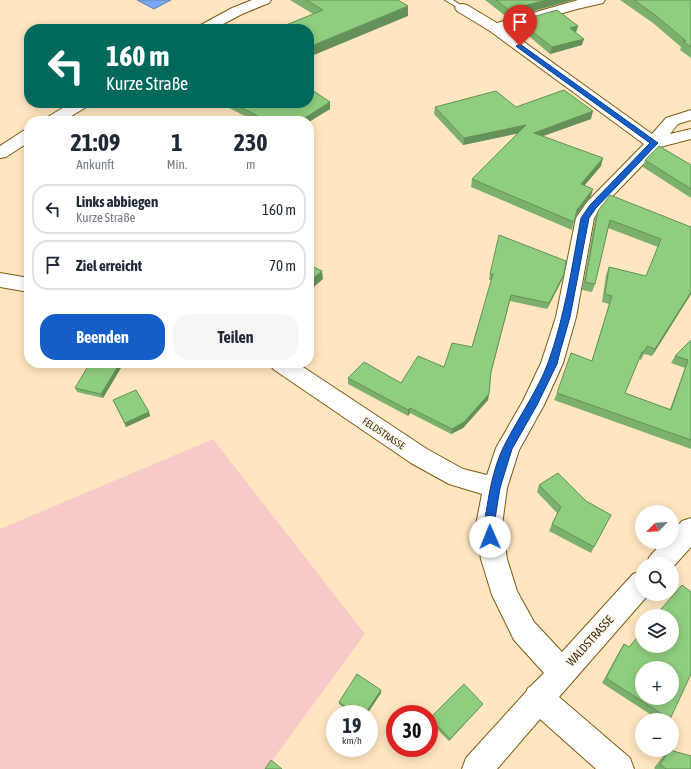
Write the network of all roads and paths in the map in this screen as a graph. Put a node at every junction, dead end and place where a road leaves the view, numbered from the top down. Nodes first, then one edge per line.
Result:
1 (264, 0) edge
2 (448, 0) edge
3 (598, 0) edge
4 (462, 8) joint
5 (213, 24) edge
6 (495, 28) junction
7 (74, 108) edge
8 (691, 115) edge
9 (60, 116) edge
10 (691, 134) edge
11 (24, 138) edge
12 (654, 143) junction
13 (0, 153) edge
14 (0, 280) edge
15 (24, 284) edge
16 (288, 368) edge
17 (495, 488) junction
18 (691, 529) edge
19 (666, 557) edge
20 (635, 591) edge
21 (562, 671) junction
22 (538, 698) junction
23 (477, 769) edge
24 (619, 769) edge

1 - 5 street
2 - 4 lane
3 - 6 street
4 - 6 street
6 - 12 street
7 - 9 street
8 - 12 street
10 - 12 street
11 - 13 street
12 - 17 street
14 - 15 street
16 - 17 street, FELDSTRASSE
17 - 21 street
18 - 19 street
20 - 21 street, WALDSTRASSE
21 - 22 street, WALDSTRASSE
22 - 23 street, WALDSTRASSE
22 - 24 street

